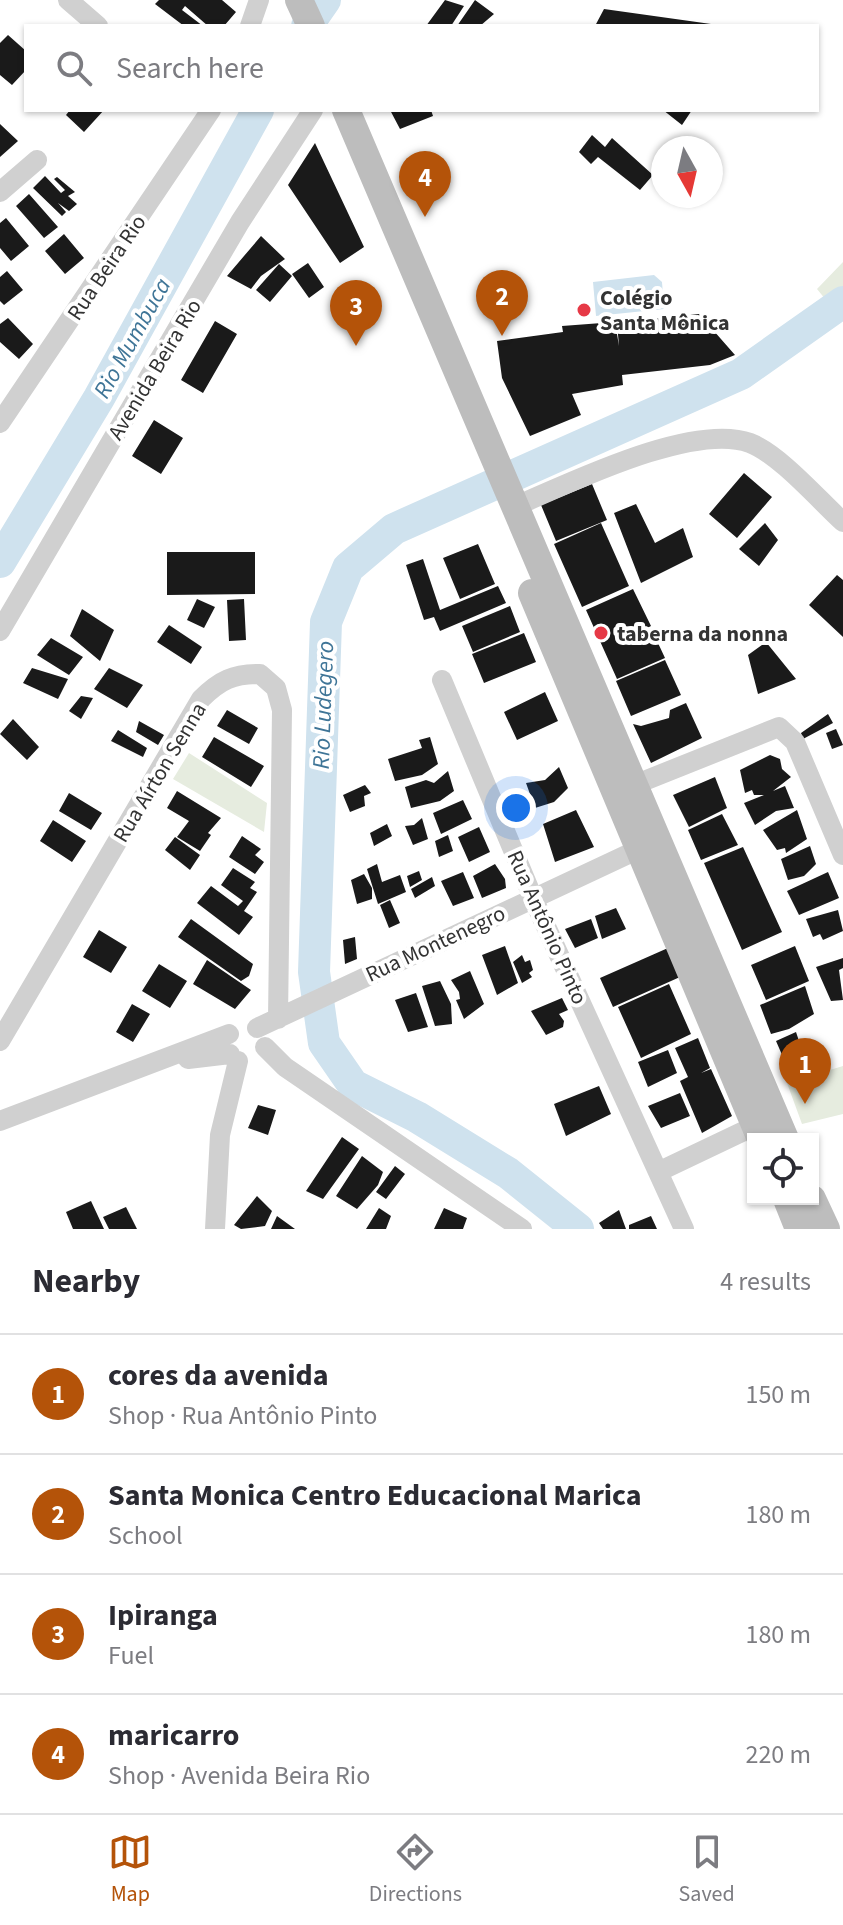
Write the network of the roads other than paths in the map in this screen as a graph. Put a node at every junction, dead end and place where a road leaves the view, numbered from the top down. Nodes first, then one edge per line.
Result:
1 (68, 0) edge
2 (259, 0) edge
3 (278, 0) edge
4 (299, 0) edge
5 (96, 24) edge
6 (251, 24) edge
7 (288, 24) edge
8 (310, 24) edge
9 (312, 112) edge
10 (328, 112) edge
11 (347, 112) edge
12 (204, 113) edge
13 (37, 160) dead end
14 (0, 192) edge
15 (0, 423) edge
16 (483, 452) junction
17 (507, 502) junction
18 (843, 522) edge
19 (0, 631) edge
20 (442, 680) dead end
21 (634, 785) junction
22 (637, 850) junction
23 (843, 855) edge
24 (533, 898) junction
25 (278, 1019) junction
26 (0, 1041) edge
27 (261, 1042) junction
28 (233, 1050) junction
29 (0, 1121) edge
30 (769, 1130) edge
31 (660, 1171) junction
32 (789, 1205) edge
33 (815, 1205) edge
34 (215, 1229) edge
35 (522, 1229) edge
36 (684, 1229) edge
37 (799, 1229) edge
38 (826, 1229) edge

1 - 5 street
2 - 6 street
3 - 7 main road
4 - 8 main road
9 - 19 street, Avenida Beira Rio
10 - 16 main road
11 - 16 main road
12 - 15 street, Rua Beira Rio
13 - 14 street
16 - 17 main road
17 - 18 street
17 - 21 main road
17 - 22 main road
20 - 24 street, Rua Antônio Pinto
21 - 23 street
21 - 30 main road
22 - 24 street, Rua Montenegro
22 - 30 main road
24 - 25 street, Rua Montenegro
24 - 31 street, Rua Antônio Pinto
25 - 26 street, Rua Aírton Senna
25 - 27 street, Rua Montenegro
27 - 28 street
27 - 28 street
27 - 35 street
28 - 29 street
28 - 34 street
30 - 31 street
31 - 36 street, Rua Antônio Pinto
32 - 37 main road
33 - 38 main road

